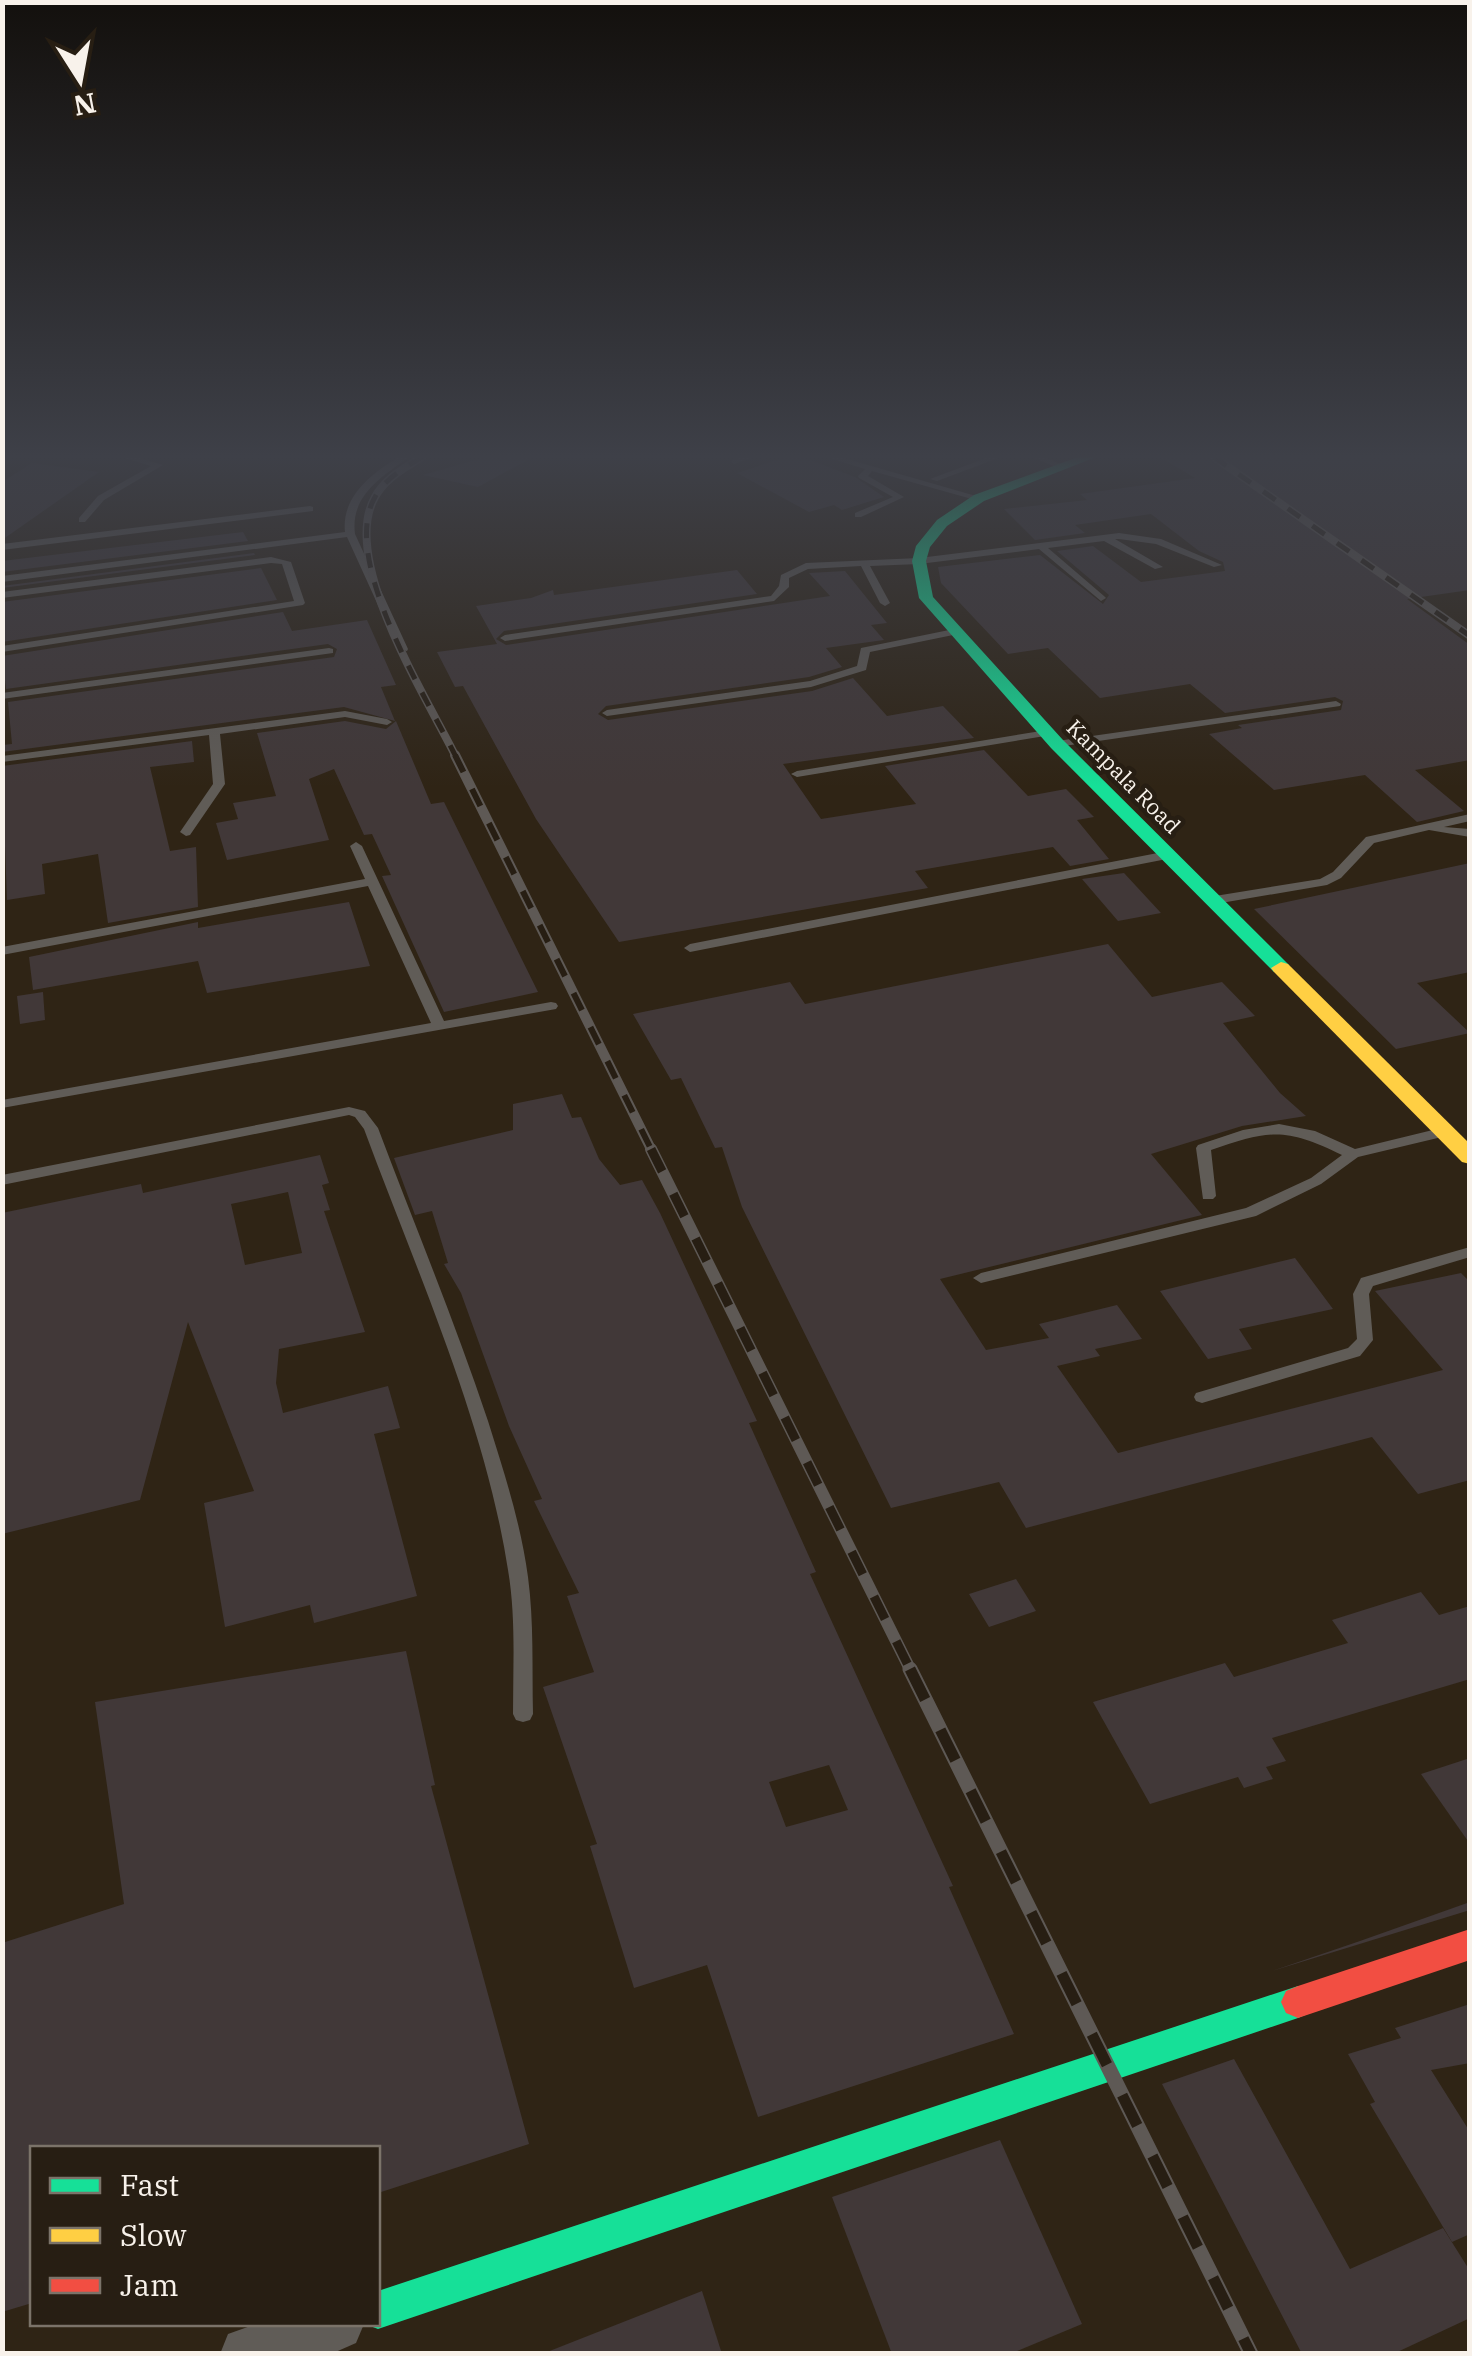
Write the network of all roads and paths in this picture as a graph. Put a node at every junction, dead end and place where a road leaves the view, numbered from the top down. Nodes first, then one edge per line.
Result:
1 (89, 567) edge
2 (218, 567) edge
3 (288, 567) edge
4 (365, 567) edge
5 (814, 567) edge
6 (866, 567) edge
7 (920, 567) edge
8 (1065, 567) edge
9 (2, 578) edge
10 (2, 595) edge
11 (1101, 598) dead end
12 (885, 603) dead end
13 (954, 632) junction
14 (506, 638) dead end
15 (403, 648) dead end
16 (2, 649) edge
17 (329, 650) dead end
18 (2, 696) edge
19 (1336, 704) dead end
20 (607, 713) dead end
21 (386, 722) dead end
22 (214, 730) junction
23 (1052, 738) junction
24 (2, 758) edge
25 (797, 774) dead end
26 (1470, 817) edge
27 (1418, 827) junction
28 (186, 832) dead end
29 (1470, 833) edge
30 (356, 846) dead end
31 (1168, 855) junction
32 (370, 882) junction
33 (1215, 900) junction
34 (690, 948) dead end
35 (2, 951) edge
36 (550, 1006) dead end
37 (439, 1026) junction
38 (2, 1104) edge
39 (1445, 1132) junction
40 (1354, 1154) junction
41 (1470, 1157) edge
42 (2, 1180) edge
43 (1208, 1196) dead end
44 (1470, 1252) edge
45 (981, 1278) dead end
46 (1202, 1397) dead end
47 (523, 1714) dead end
48 (1470, 1944) edge
49 (380, 2309) edge
50 (331, 2326) edge
51 (248, 2354) edge

1 - 9 lane
2 - 10 lane
3 - 16 lane
4 - 15 lane
5 - 14 lane
6 - 12 lane
7 - 13 street, Kampala Road
8 - 11 lane
13 - 20 lane
13 - 23 street, Kampala Road
17 - 18 lane
19 - 23 lane
21 - 22 lane
22 - 24 lane
22 - 28 lane
23 - 25 lane
23 - 31 street, Kampala Road
26 - 27 lane
27 - 29 lane
27 - 33 lane
30 - 32 lane
31 - 33 street, Kampala Road
31 - 34 lane
32 - 35 lane
32 - 37 lane
33 - 39 street, Kampala Road
36 - 37 lane
37 - 38 lane
39 - 40 lane
39 - 41 street, Kampala Road
40 - 43 lane
40 - 45 lane
42 - 47 lane
44 - 46 lane
48 - 49 street
50 - 51 street

